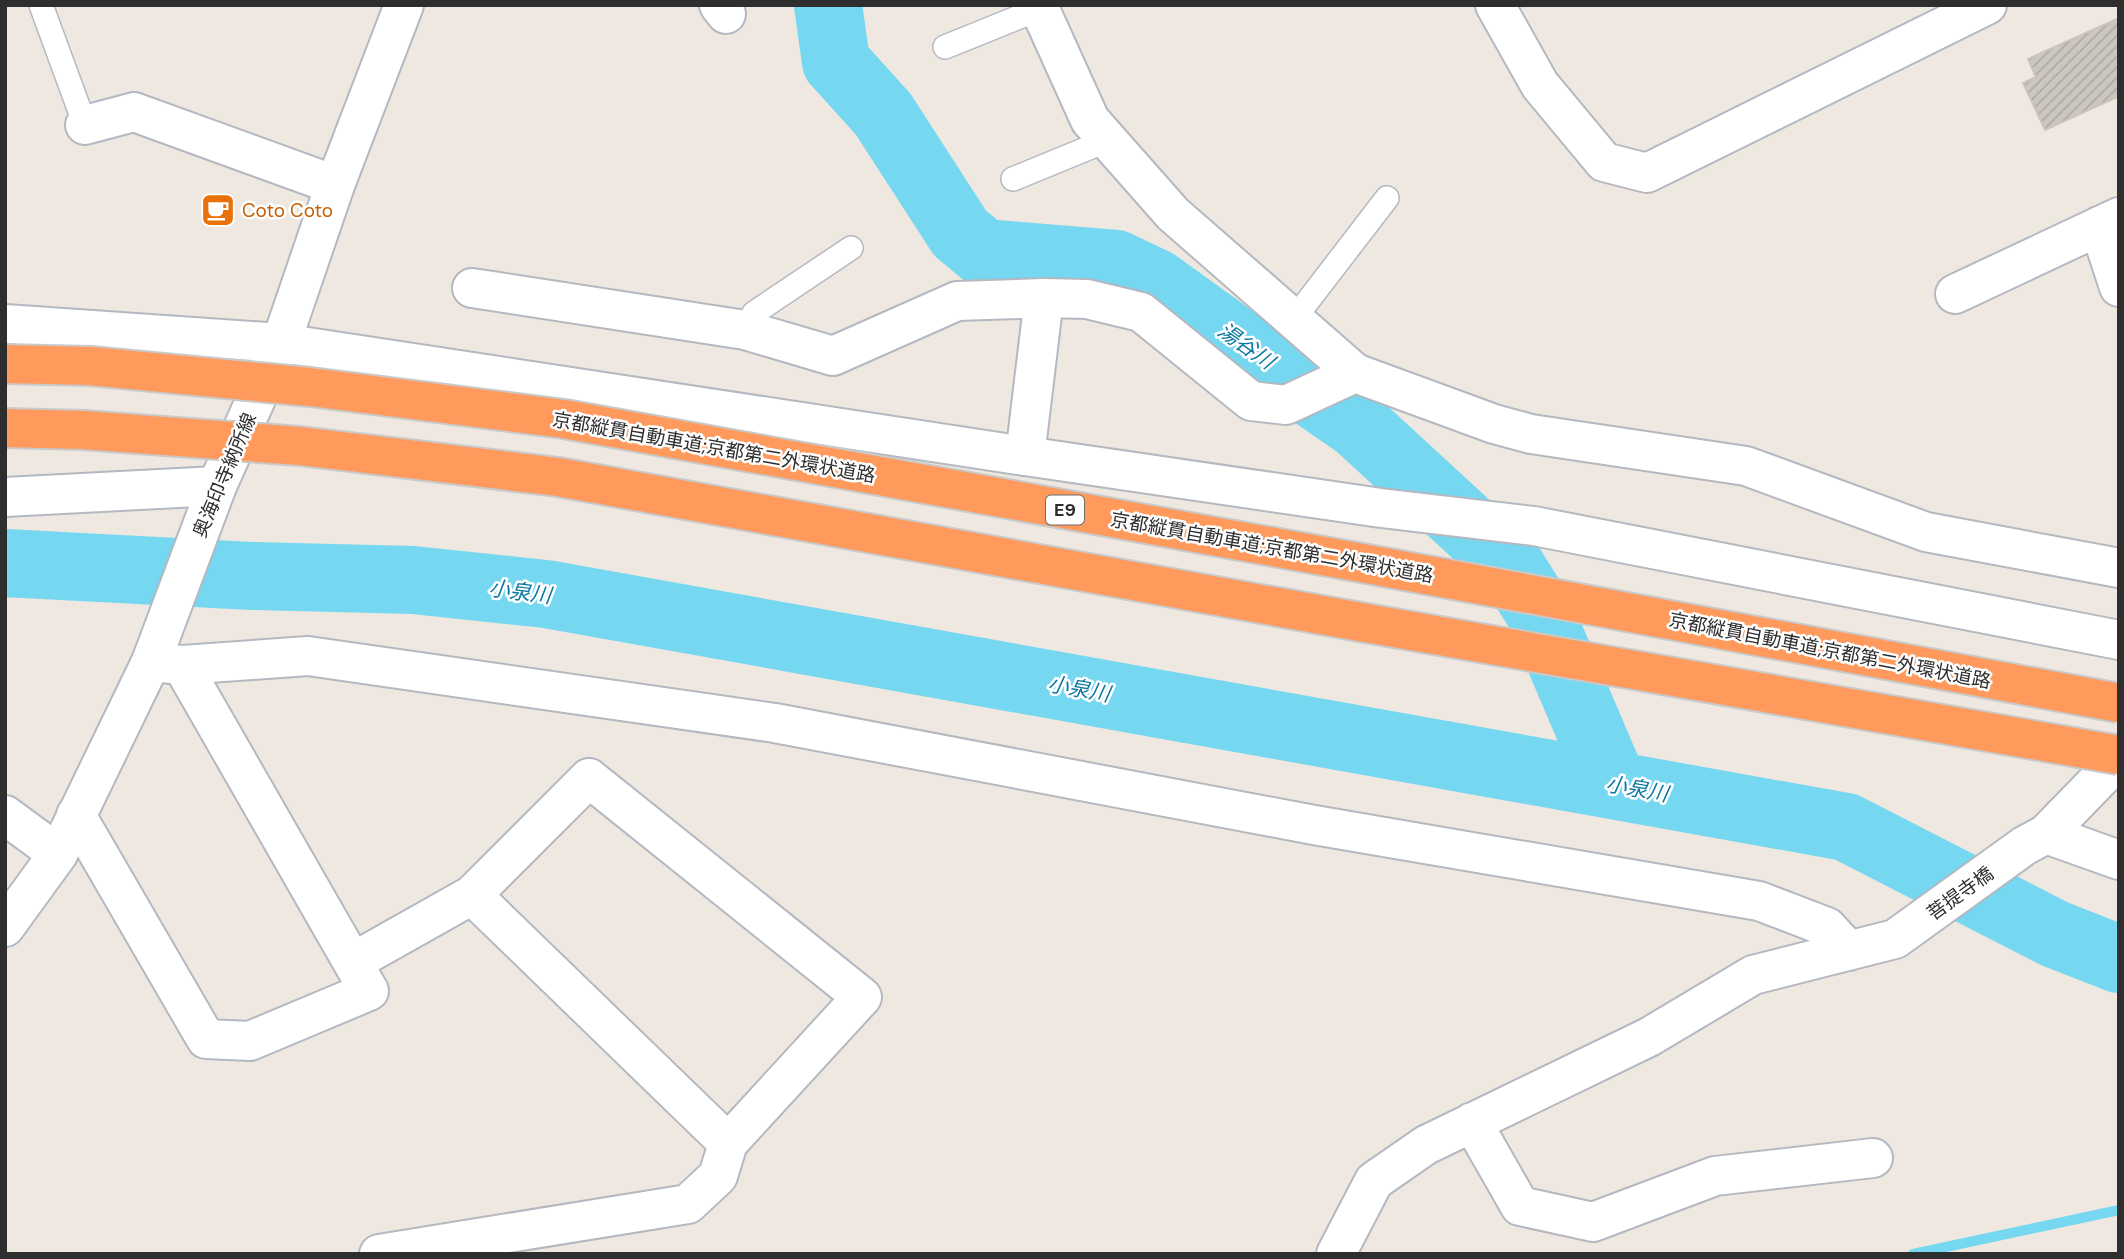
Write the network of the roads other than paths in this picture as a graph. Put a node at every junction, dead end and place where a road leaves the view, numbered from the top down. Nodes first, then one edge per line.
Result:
1 (41, 5) edge
2 (404, 5) edge
3 (1495, 5) edge
4 (1039, 7) edge
5 (1979, 7) edge
6 (945, 47) dead end
7 (85, 125) joint
8 (1108, 140) junction
9 (1013, 179) dead end
10 (335, 185) junction
11 (1387, 198) dead end
12 (2109, 222) edge
13 (851, 248) dead end
14 (2119, 287) edge
15 (472, 288) dead end
16 (1955, 294) dead end
17 (1044, 298) junction
18 (1294, 319) junction
19 (5, 324) edge
20 (745, 330) junction
21 (281, 343) junction
22 (5, 364) edge
23 (1355, 373) junction
24 (5, 428) edge
25 (1025, 456) junction
26 (5, 497) edge
27 (212, 498) junction
28 (2119, 568) edge
29 (2119, 640) edge
30 (165, 654) junction
31 (2119, 703) edge
32 (2119, 757) edge
33 (5, 815) edge
34 (76, 815) junction
35 (2035, 840) junction
36 (58, 854) junction
37 (2119, 860) edge
38 (472, 895) junction
39 (5, 927) edge
40 (1849, 951) junction
41 (352, 962) junction
42 (1472, 1122) junction
43 (728, 1143) junction
44 (1873, 1158) dead end
45 (379, 1254) edge
46 (1336, 1254) edge

1 - 7 lane
2 - 10 street, 奥海印寺納所線
3 - 5 street
4 - 6 lane
4 - 8 street
7 - 10 street
8 - 9 lane
8 - 18 street
10 - 21 street, 奥海印寺納所線
11 - 18 lane
12 - 14 street
12 - 16 street
13 - 20 lane
15 - 20 street
17 - 20 street
17 - 23 street
17 - 25 street
18 - 23 street
19 - 21 street
21 - 25 street
21 - 27 street, 奥海印寺納所線
22 - 31 highway, 京都縦貫自動車道;京都第二外環状道路 / E9, bridge
23 - 28 street
24 - 32 highway, bridge
25 - 29 street
26 - 27 street
27 - 30 street, 奥海印寺納所線
30 - 34 street, 奥海印寺納所線
30 - 40 street
30 - 41 street
32 - 35 street, 菩提寺橋
33 - 36 street
34 - 36 street, 奥海印寺納所線
34 - 41 street
35 - 37 street
35 - 40 street, 菩提寺橋
36 - 39 street, 奥海印寺納所線
38 - 41 street
38 - 43 street
38 - 43 street
40 - 42 street
42 - 44 street
42 - 46 street
43 - 45 street

